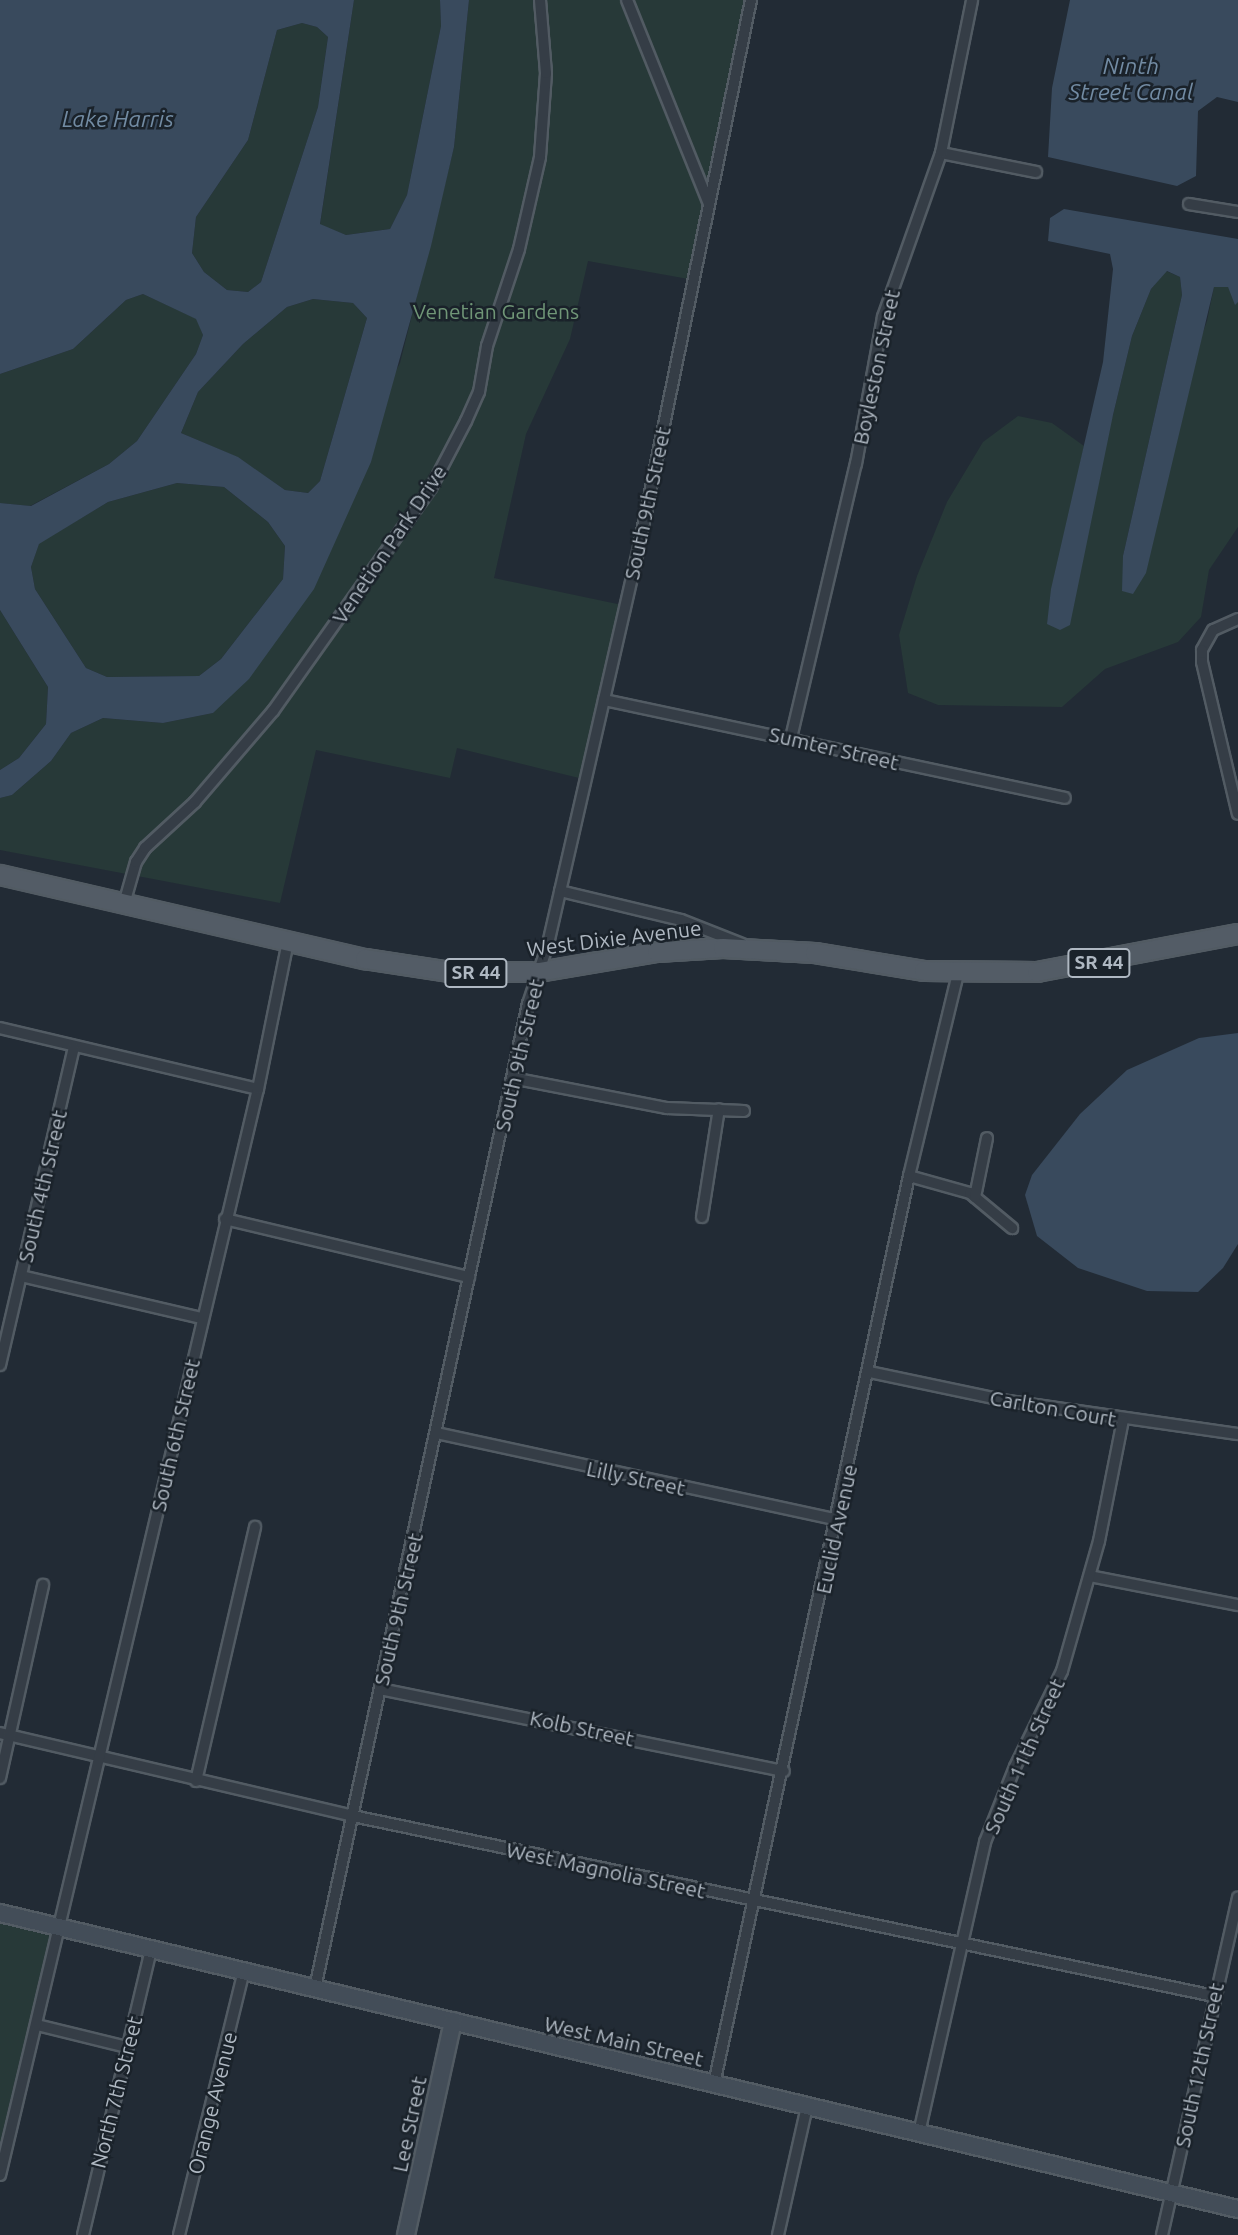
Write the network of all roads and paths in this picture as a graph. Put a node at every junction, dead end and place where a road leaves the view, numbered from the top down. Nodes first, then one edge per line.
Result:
1 (540, 0) edge
2 (627, 0) edge
3 (751, 0) edge
4 (972, 0) edge
5 (941, 153) junction
6 (1036, 172) dead end
7 (708, 204) junction
8 (1188, 204) dead end
9 (1238, 212) edge
10 (1238, 619) edge
11 (604, 700) junction
12 (792, 738) junction
13 (1065, 797) dead end
14 (1238, 814) edge
15 (0, 875) edge
16 (560, 891) junction
17 (124, 904) junction
18 (1238, 934) edge
19 (288, 942) junction
20 (754, 949) junction
21 (538, 972) junction
22 (958, 974) junction
23 (0, 1028) edge
24 (74, 1047) junction
25 (512, 1078) junction
26 (258, 1089) junction
27 (719, 1109) junction
28 (744, 1111) dead end
29 (987, 1138) dead end
30 (909, 1176) junction
31 (975, 1197) junction
32 (702, 1217) dead end
33 (225, 1219) junction
34 (1012, 1228) dead end
35 (21, 1276) junction
36 (469, 1277) junction
37 (201, 1318) junction
38 (0, 1365) edge
39 (869, 1372) junction
40 (1123, 1420) junction
41 (436, 1433) junction
42 (1238, 1434) edge
43 (838, 1520) junction
44 (255, 1527) dead end
45 (1090, 1576) junction
46 (43, 1585) dead end
47 (1238, 1605) edge
48 (380, 1689) junction
49 (5, 1734) edge
50 (101, 1758) junction
51 (783, 1771) junction
52 (0, 1778) edge
53 (195, 1781) junction
54 (353, 1816) junction
55 (1238, 1896) edge
56 (754, 1902) junction
57 (0, 1913) edge
58 (61, 1928) junction
59 (962, 1945) junction
60 (151, 1949) junction
61 (244, 1971) junction
62 (316, 1988) junction
63 (1214, 1996) junction
64 (453, 2021) junction
65 (37, 2025) junction
66 (128, 2047) junction
67 (714, 2084) junction
68 (807, 2106) junction
69 (919, 2133) junction
70 (0, 2175) edge
71 (1172, 2193) junction
72 (1238, 2209) edge
73 (83, 2235) edge
74 (179, 2235) edge
75 (406, 2235) edge
76 (778, 2235) edge
77 (1161, 2235) edge

1 - 17 street, Venetion Park Drive
2 - 7 street
3 - 7 street, South 9th Street
4 - 5 street, Boyleston Street
5 - 6 street
5 - 12 street, Boyleston Street
7 - 11 street, South 9th Street
8 - 9 street
10 - 14 street
11 - 12 street, Sumter Street
11 - 16 street, South 9th Street
12 - 13 street, Sumter Street
15 - 17 main road, West Dixie Avenue / SR 44
16 - 20 street
16 - 21 street, South 9th Street
17 - 19 main road, West Dixie Avenue / SR 44
18 - 22 main road, West Dixie Avenue / SR 44
19 - 21 main road, West Dixie Avenue / SR 44
19 - 26 street, South 6th Street
20 - 21 main road, West Dixie Avenue / SR 44
20 - 22 main road, West Dixie Avenue / SR 44
21 - 25 street, South 9th Street
22 - 30 street, Euclid Avenue
23 - 24 street
24 - 26 street
24 - 35 street, South 4th Street
25 - 27 street
25 - 36 street, South 9th Street
26 - 33 street, South 6th Street
27 - 28 street
27 - 32 street
29 - 31 street
30 - 31 street
30 - 39 street, Euclid Avenue
31 - 34 street
33 - 36 street
33 - 37 street, South 6th Street
35 - 37 street
35 - 38 street, South 4th Street
36 - 41 street, South 9th Street
37 - 50 street, South 6th Street
39 - 40 street, Carlton Court
39 - 43 street, Euclid Avenue
40 - 42 street, Carlton Court
40 - 45 street, South 11th Street
41 - 43 street, Lilly Street
41 - 48 street, South 9th Street
43 - 51 street, Euclid Avenue
44 - 53 street
45 - 47 street
45 - 59 street, South 11th Street
46 - 49 street
48 - 51 street, Kolb Street
48 - 54 street, South 9th Street
49 - 50 street, West Magnolia Street
49 - 52 street
50 - 53 street, West Magnolia Street
50 - 58 street, South 6th Street
51 - 56 street, Euclid Avenue
53 - 54 street, West Magnolia Street
54 - 56 street, West Magnolia Street
54 - 62 street, South 9th Street
55 - 63 street, South 12th Street
56 - 59 street, West Magnolia Street
56 - 67 street, Euclid Avenue
57 - 58 main road, West Main Street
58 - 60 main road, West Main Street
58 - 65 street, South 6th Street
59 - 63 street, West Magnolia Street
59 - 69 street, South 11th Street
60 - 61 main road, West Main Street
60 - 66 street, North 7th Street
61 - 62 main road, West Main Street
61 - 74 street, Orange Avenue
62 - 64 main road, West Main Street
63 - 71 street, South 12th Street
64 - 67 main road, West Main Street
64 - 75 main road, Lee Street
65 - 66 street
65 - 70 street, South 6th Street
66 - 73 street, North 7th Street
67 - 68 main road, West Main Street
68 - 69 main road, West Main Street
68 - 76 street
69 - 71 main road, West Main Street
71 - 72 main road, West Main Street
71 - 77 street, South 12th Street

